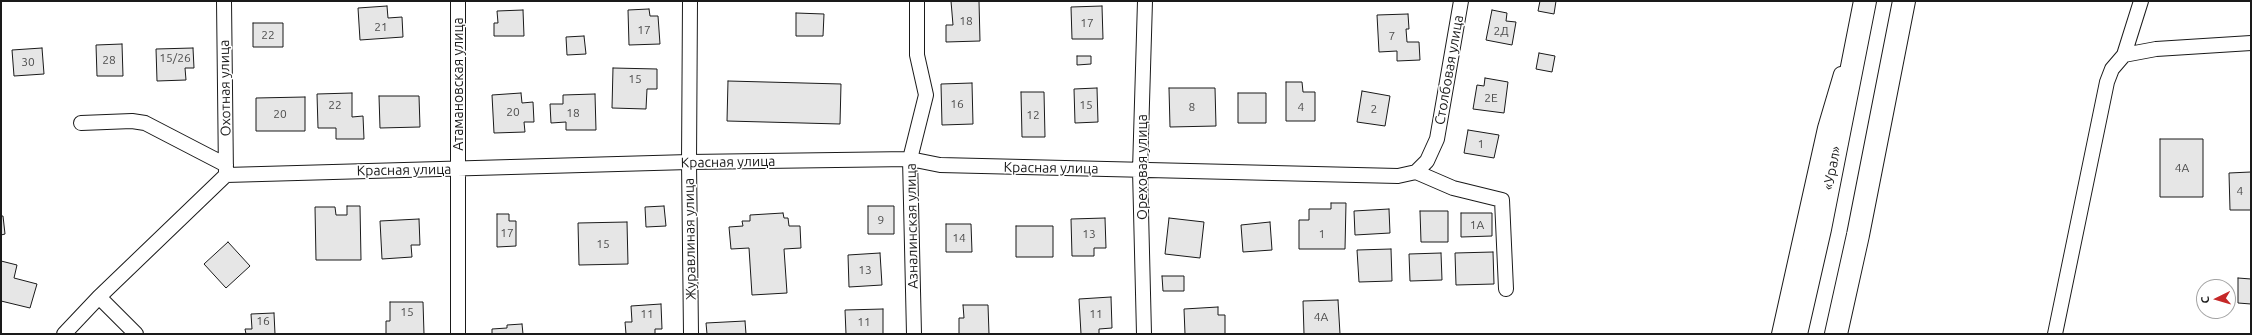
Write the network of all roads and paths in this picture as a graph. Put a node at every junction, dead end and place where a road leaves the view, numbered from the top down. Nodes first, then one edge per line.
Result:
1 (224, 1) edge
2 (458, 1) edge
3 (690, 1) edge
4 (917, 1) edge
5 (1145, 1) edge
6 (1461, 1) edge
7 (1864, 1) edge
8 (1904, 1) edge
9 (2141, 1) edge
10 (2251, 43) edge
11 (2124, 55) junction
12 (81, 123) dead end
13 (910, 159) junction
14 (689, 162) junction
15 (459, 169) junction
16 (226, 170) junction
17 (1140, 170) junction
18 (1416, 172) junction
19 (1506, 290) dead end
20 (99, 297) junction
21 (64, 334) edge
22 (136, 334) edge
23 (458, 334) edge
24 (691, 334) edge
25 (914, 334) edge
26 (1144, 334) edge
27 (1779, 334) edge
28 (1796, 334) edge
29 (1836, 334) edge
30 (2055, 334) edge

1 - 16 street, Охотная улица
2 - 15 street, Атамановская улица
3 - 14 street, Журавлиная улица
4 - 13 street, Азналинская улица
5 - 17 street, Ореховая улица
6 - 18 street, Столбовая улица
7 - 27 street
7 - 28 highway, «Урал»
8 - 29 highway
9 - 11 street
10 - 11 street
11 - 30 street
12 - 16 street
13 - 14 street, Красная улица
13 - 17 street, Красная улица
13 - 25 street, Азналинская улица
14 - 15 street, Красная улица
14 - 24 street, Журавлиная улица
15 - 16 street, Красная улица
15 - 23 street, Атамановская улица
16 - 20 street
17 - 18 street, Красная улица
17 - 26 street, Ореховая улица
18 - 19 street
20 - 21 street
20 - 22 street

